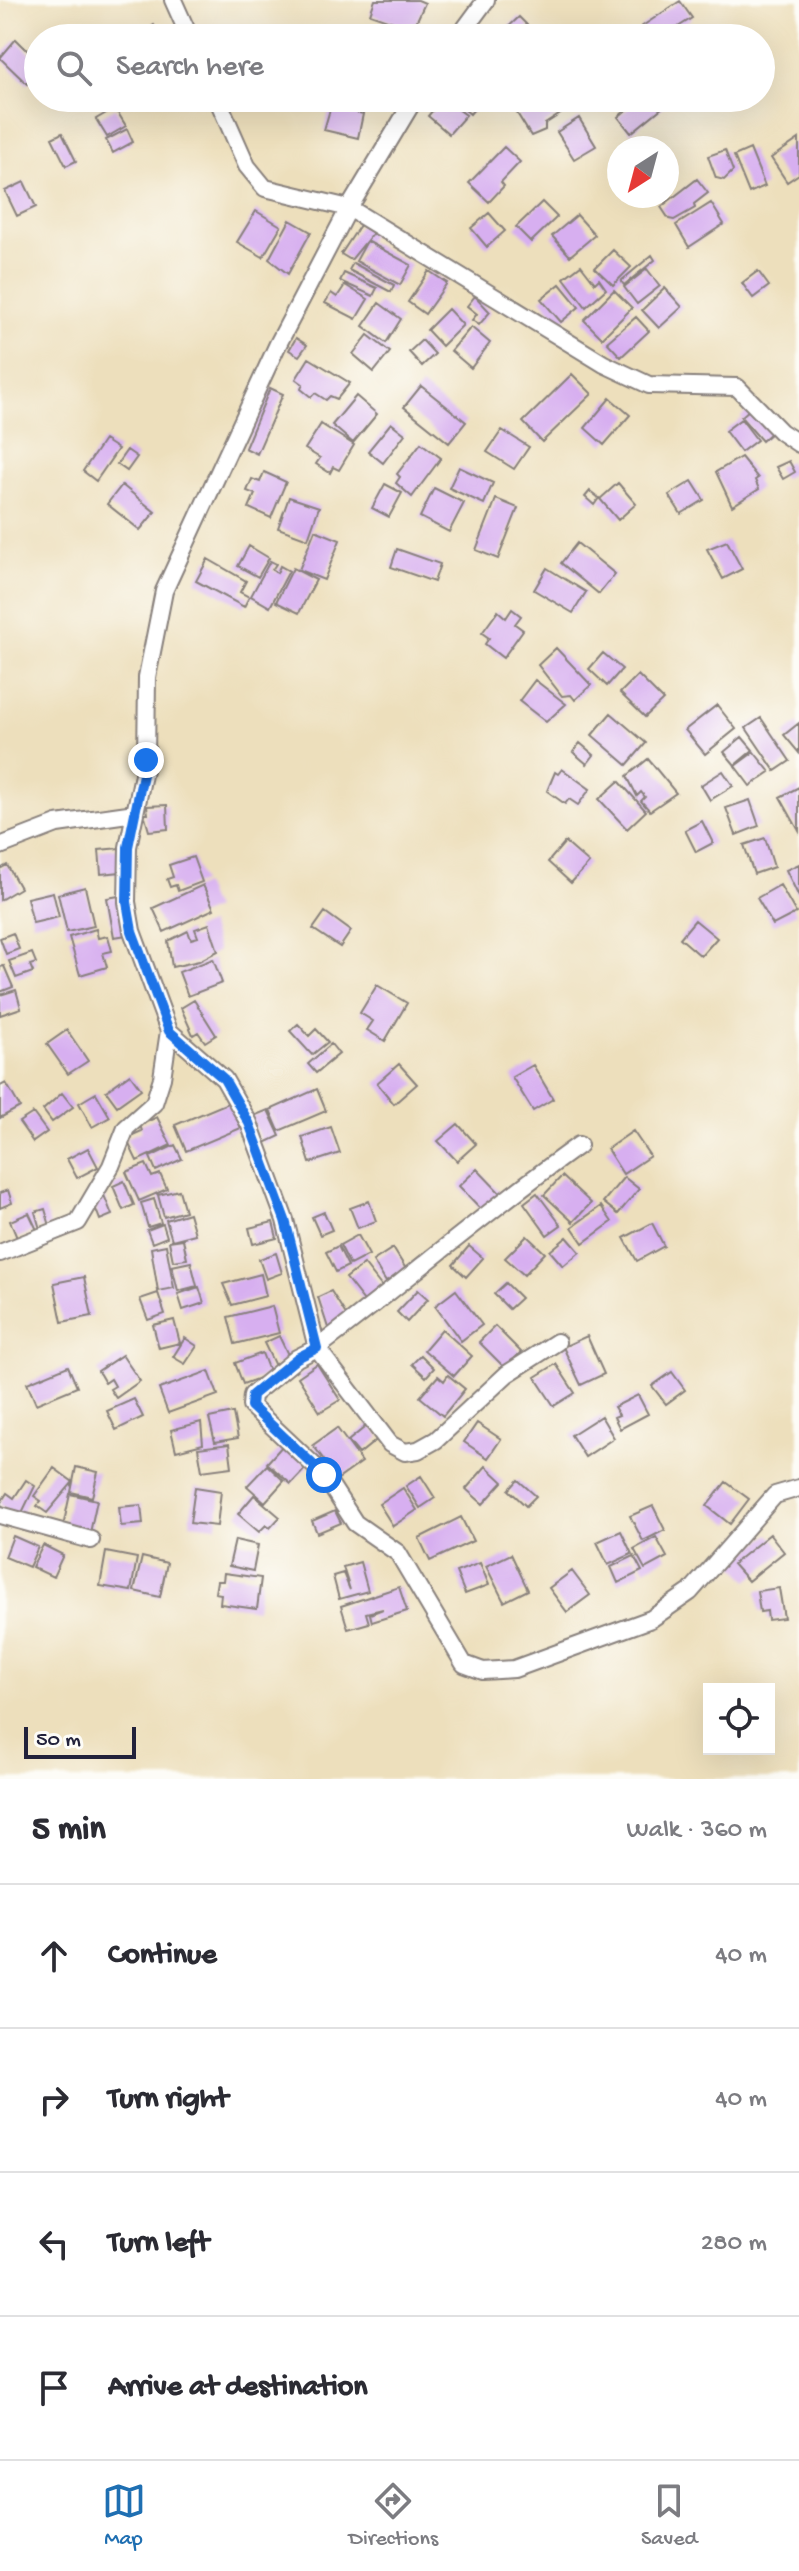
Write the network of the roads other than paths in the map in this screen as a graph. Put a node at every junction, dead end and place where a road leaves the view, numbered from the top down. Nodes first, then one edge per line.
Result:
1 (173, 0) edge
2 (486, 0) edge
3 (184, 24) edge
4 (468, 24) edge
5 (223, 112) edge
6 (407, 112) edge
7 (349, 208) junction
8 (799, 444) edge
9 (135, 813) junction
10 (0, 846) edge
11 (169, 1031) junction
12 (579, 1145) dead end
13 (2, 1248) edge
14 (557, 1342) dead end
15 (317, 1348) junction
16 (799, 1488) edge
17 (0, 1515) edge
18 (91, 1540) dead end

1 - 3 street
2 - 4 street
5 - 7 street
6 - 7 street
7 - 8 street
7 - 9 street
9 - 10 street
9 - 11 street
11 - 13 street
11 - 15 street
12 - 15 street
14 - 15 street
15 - 16 street
17 - 18 street

